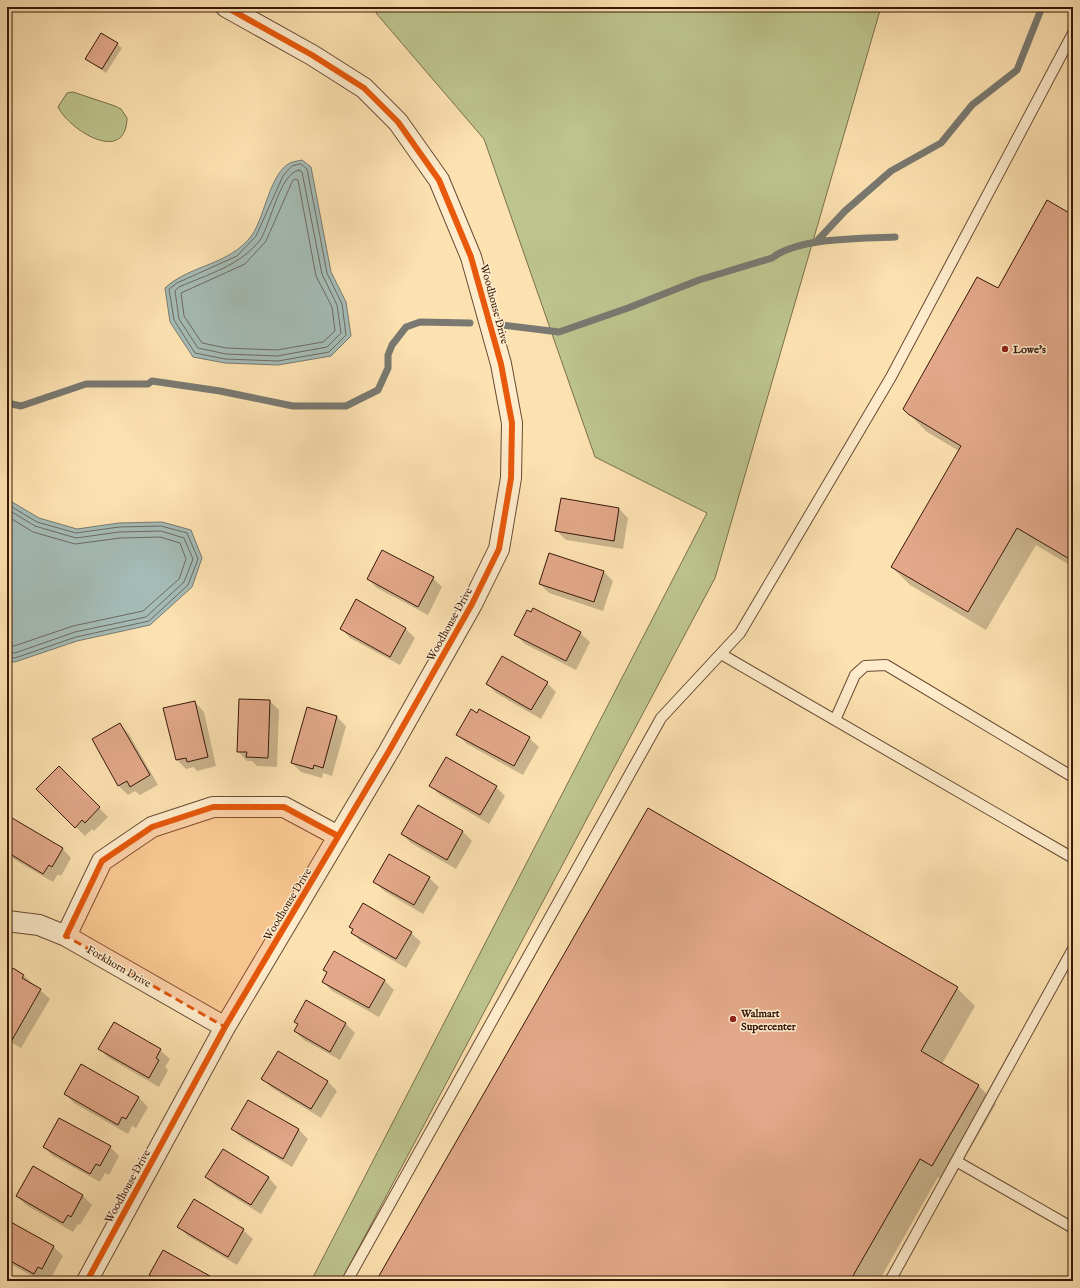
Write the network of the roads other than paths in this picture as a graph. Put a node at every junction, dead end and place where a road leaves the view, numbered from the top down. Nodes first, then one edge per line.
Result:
1 (226, 7) edge
2 (1073, 33) edge
3 (721, 654) junction
4 (836, 720) junction
5 (1073, 777) edge
6 (338, 836) junction
7 (1073, 858) edge
8 (7, 921) edge
9 (66, 936) junction
10 (1073, 949) edge
11 (226, 1027) junction
12 (956, 1161) junction
13 (1073, 1228) edge
14 (87, 1281) edge
15 (347, 1281) edge
16 (890, 1281) edge

1 - 6 street, Woodhouse Drive
2 - 3 lane
3 - 4 lane
3 - 15 lane
4 - 5 lane
4 - 7 lane
6 - 9 street
6 - 11 street, Woodhouse Drive
8 - 9 street, Forkhorn Drive
9 - 11 street, Forkhorn Drive
10 - 12 lane
11 - 14 street, Woodhouse Drive
12 - 13 lane
12 - 16 lane

